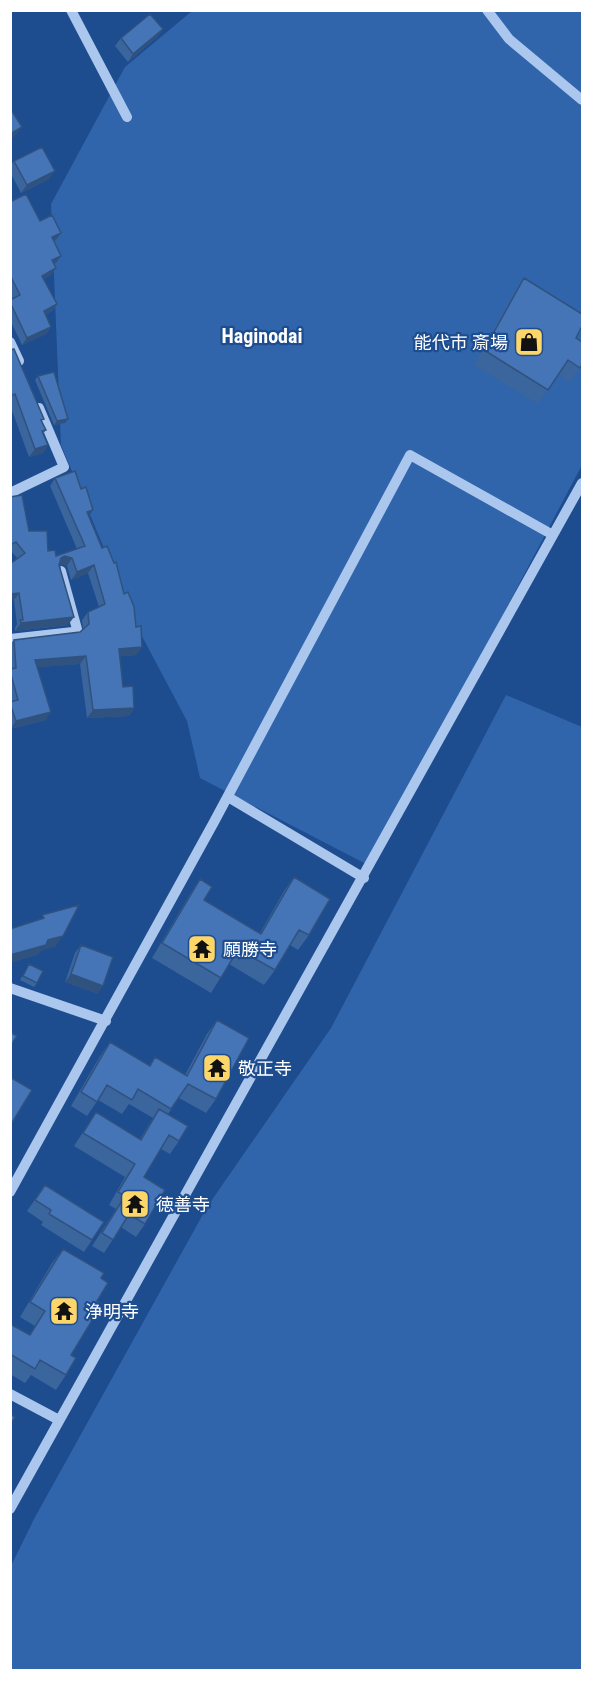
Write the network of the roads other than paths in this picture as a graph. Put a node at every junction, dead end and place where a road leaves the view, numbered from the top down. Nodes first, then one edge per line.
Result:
1 (71, 10) edge
2 (487, 10) edge
3 (582, 100) edge
4 (127, 117) dead end
5 (10, 342) edge
6 (24, 373) edge
7 (33, 394) edge
8 (582, 483) edge
9 (10, 493) edge
10 (553, 535) junction
11 (61, 571) edge
12 (10, 639) edge
13 (228, 797) junction
14 (364, 878) junction
15 (10, 988) edge
16 (106, 1021) junction
17 (10, 1192) edge
18 (10, 1394) edge
19 (59, 1419) junction
20 (10, 1509) edge

1 - 4 street
2 - 3 street
5 - 6 street
7 - 9 street
8 - 10 street
10 - 13 street
10 - 14 street
11 - 12 street
13 - 14 street
13 - 16 street
14 - 19 street
15 - 16 street
16 - 17 street
18 - 19 street
19 - 20 street

